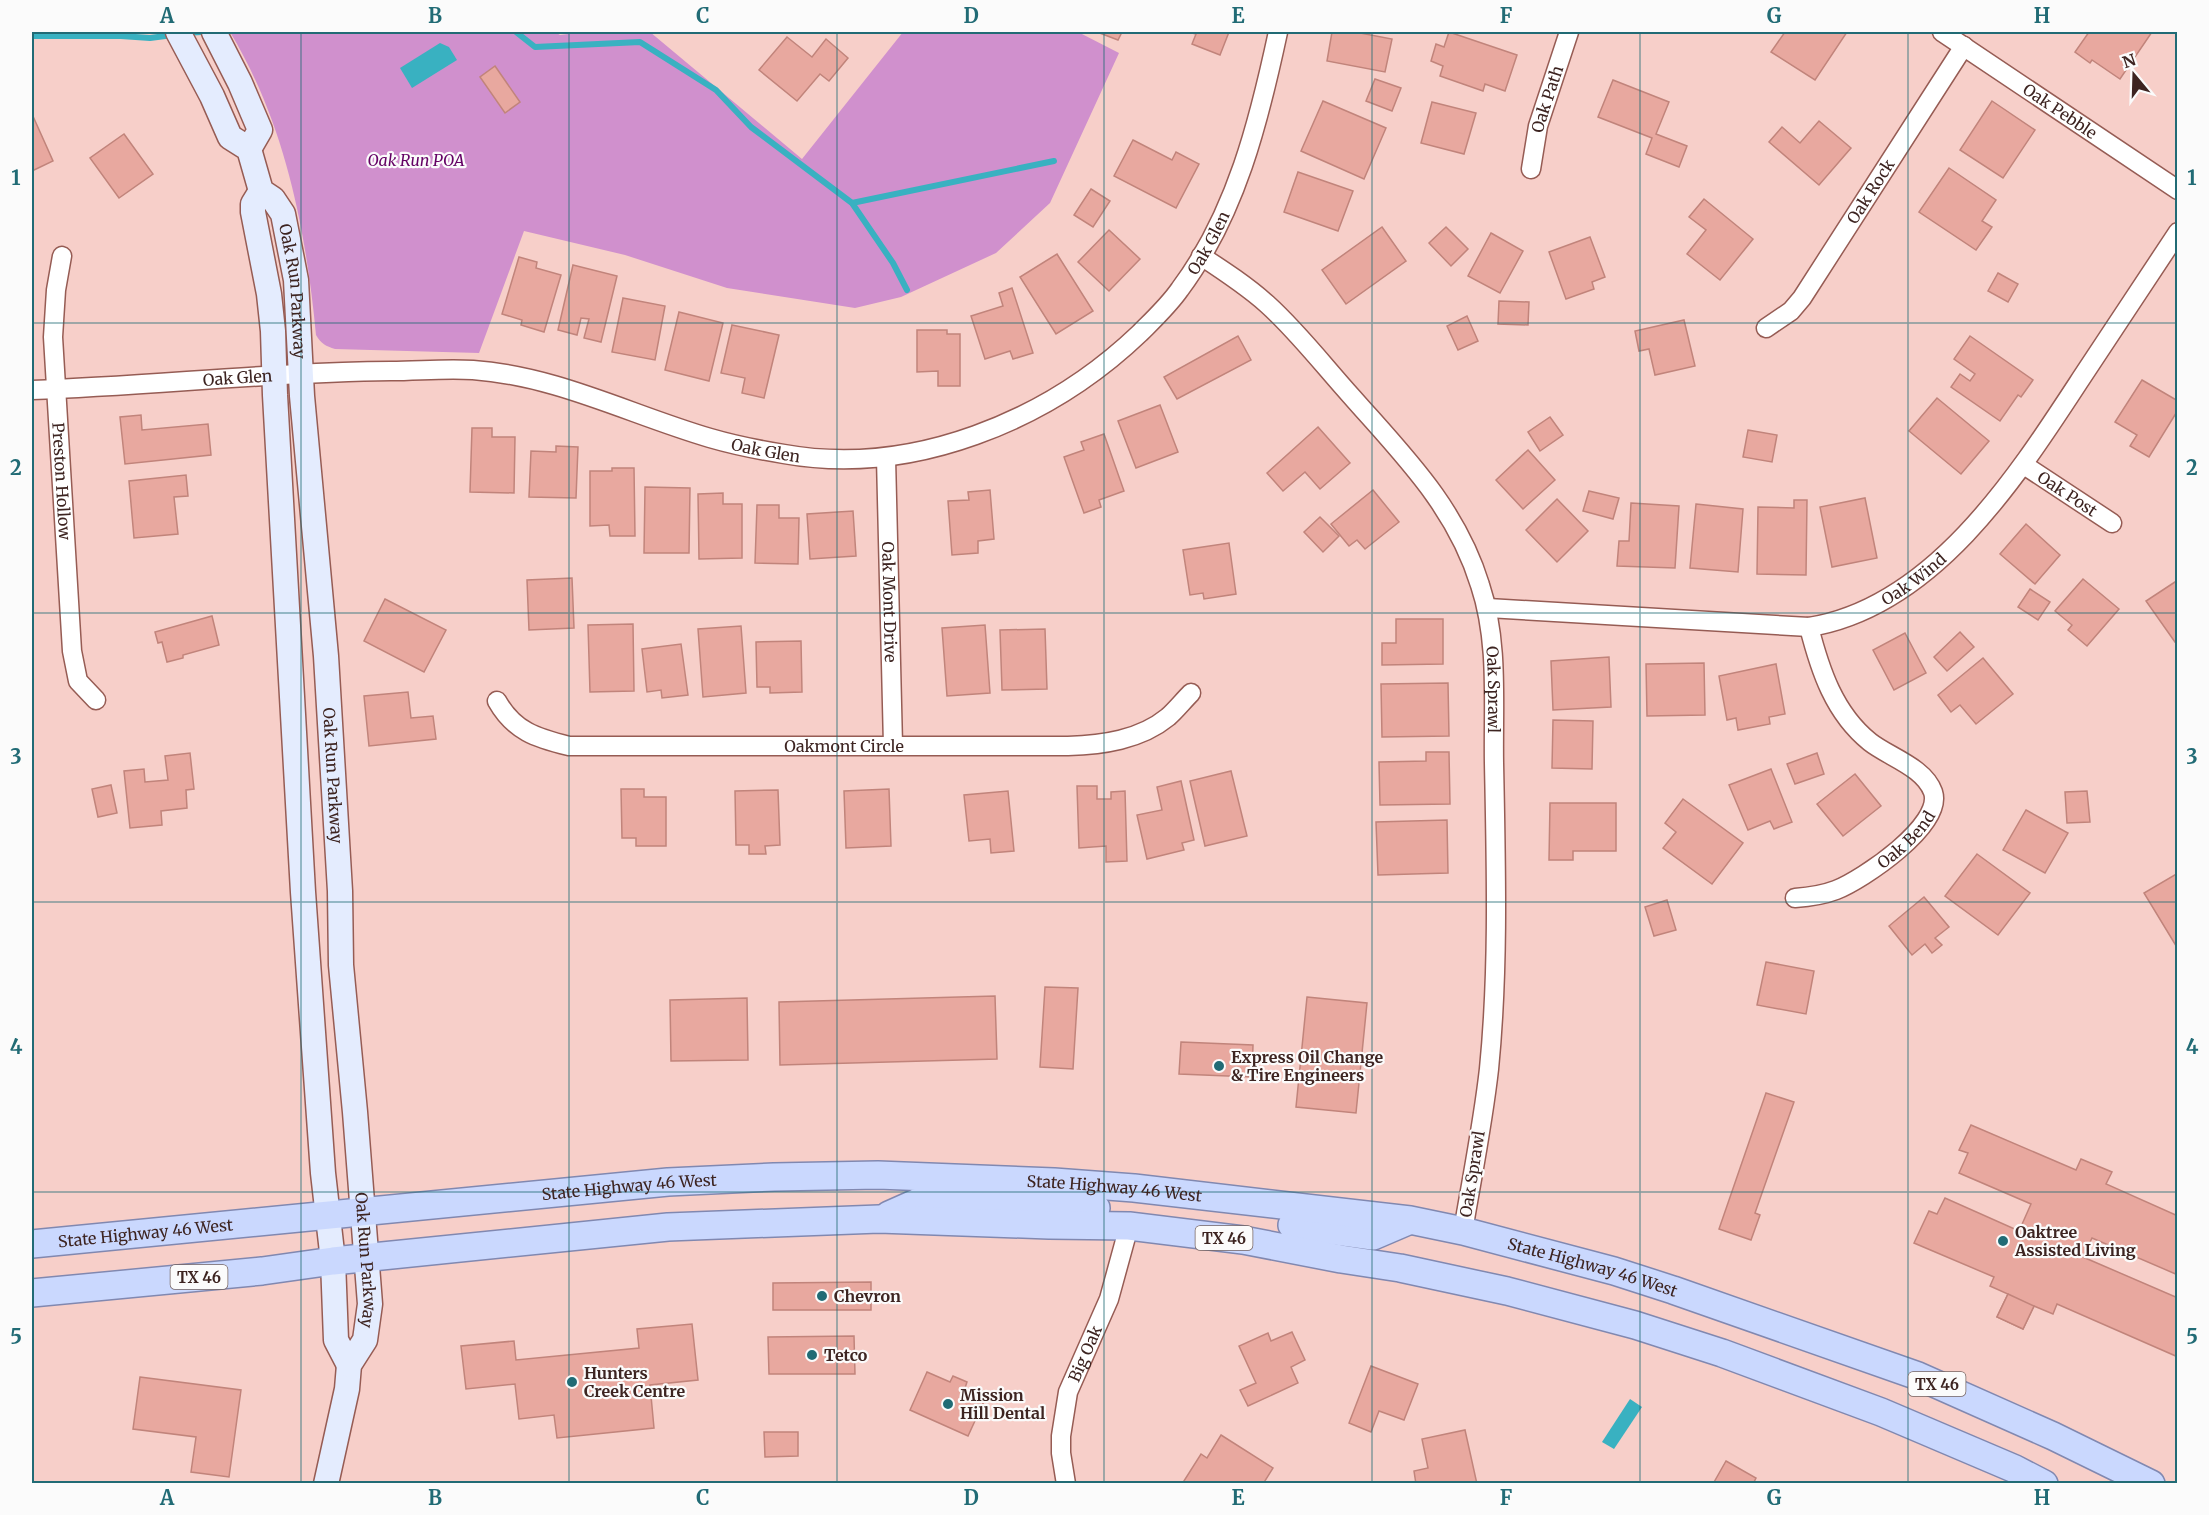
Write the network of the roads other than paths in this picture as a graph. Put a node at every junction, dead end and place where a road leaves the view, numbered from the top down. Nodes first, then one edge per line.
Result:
1 (178, 32) edge
2 (214, 32) edge
3 (1278, 32) edge
4 (1569, 32) edge
5 (1942, 32) edge
6 (1964, 46) junction
7 (249, 149) junction
8 (1531, 169) dead end
9 (2178, 190) edge
10 (261, 191) junction
11 (2178, 232) edge
12 (62, 256) dead end
13 (1202, 256) junction
14 (1766, 328) dead end
15 (301, 373) junction
16 (275, 374) junction
17 (56, 389) junction
18 (32, 390) edge
19 (886, 458) junction
20 (2024, 465) junction
21 (2112, 523) dead end
22 (1488, 608) junction
23 (1809, 627) junction
24 (1191, 693) dead end
25 (96, 700) dead end
26 (497, 701) dead end
27 (893, 745) junction
28 (1795, 898) dead end
29 (1134, 1188) junction
30 (363, 1214) junction
31 (328, 1217) junction
32 (879, 1219) junction
33 (1410, 1220) junction
34 (1129, 1226) junction
35 (1463, 1231) junction
36 (32, 1244) edge
37 (367, 1258) junction
38 (333, 1262) junction
39 (32, 1293) edge
40 (349, 1365) junction
41 (326, 1484) edge
42 (1066, 1484) edge
43 (2044, 1484) edge
44 (2151, 1484) edge

1 - 7 street
2 - 7 street
3 - 13 street, Oak Glen
4 - 8 street, Oak Path
5 - 6 street, Oak Pebble
6 - 9 street, Oak Pebble
6 - 14 street, Oak Rock
7 - 10 street, Oak Run Parkway
10 - 15 street, Oak Run Parkway
10 - 16 street, Oak Run Parkway
11 - 20 street, Oak Wind
12 - 17 street, Preston Hollow
13 - 19 street, Oak Glen
13 - 22 street, Oak Sprawl
15 - 16 street, Oak Glen
15 - 19 street, Oak Glen
15 - 30 street, Oak Run Parkway
16 - 17 street, Oak Glen
16 - 31 street, Oak Run Parkway
17 - 18 street, Oak Glen
17 - 25 street, Preston Hollow
19 - 27 street, Oak Mont Drive
20 - 21 street, Oak Post
20 - 23 street, Oak Wind
22 - 23 street, Oak Wind
22 - 35 street, Oak Sprawl
23 - 28 street, Oak Bend
24 - 27 street, Oakmont Circle
26 - 27 street, Oakmont Circle
29 - 30 main road, State Highway 46 West / TX 46
29 - 32 main road
29 - 33 main road, State Highway 46 West / TX 46
30 - 31 main road, State Highway 46 West / TX 46
30 - 37 street, Oak Run Parkway
31 - 36 main road, State Highway 46 West / TX 46
31 - 38 street, Oak Run Parkway
32 - 34 main road, TX 46
32 - 37 main road, TX 46
33 - 34 main road
33 - 35 main road, State Highway 46 West / TX 46
34 - 42 street, Big Oak
34 - 43 main road, TX 46
35 - 44 main road, State Highway 46 West / TX 46
37 - 38 main road, TX 46
37 - 40 street, Oak Run Parkway
38 - 39 main road, TX 46
38 - 40 street, Oak Run Parkway
40 - 41 street, Oak Run Parkway

